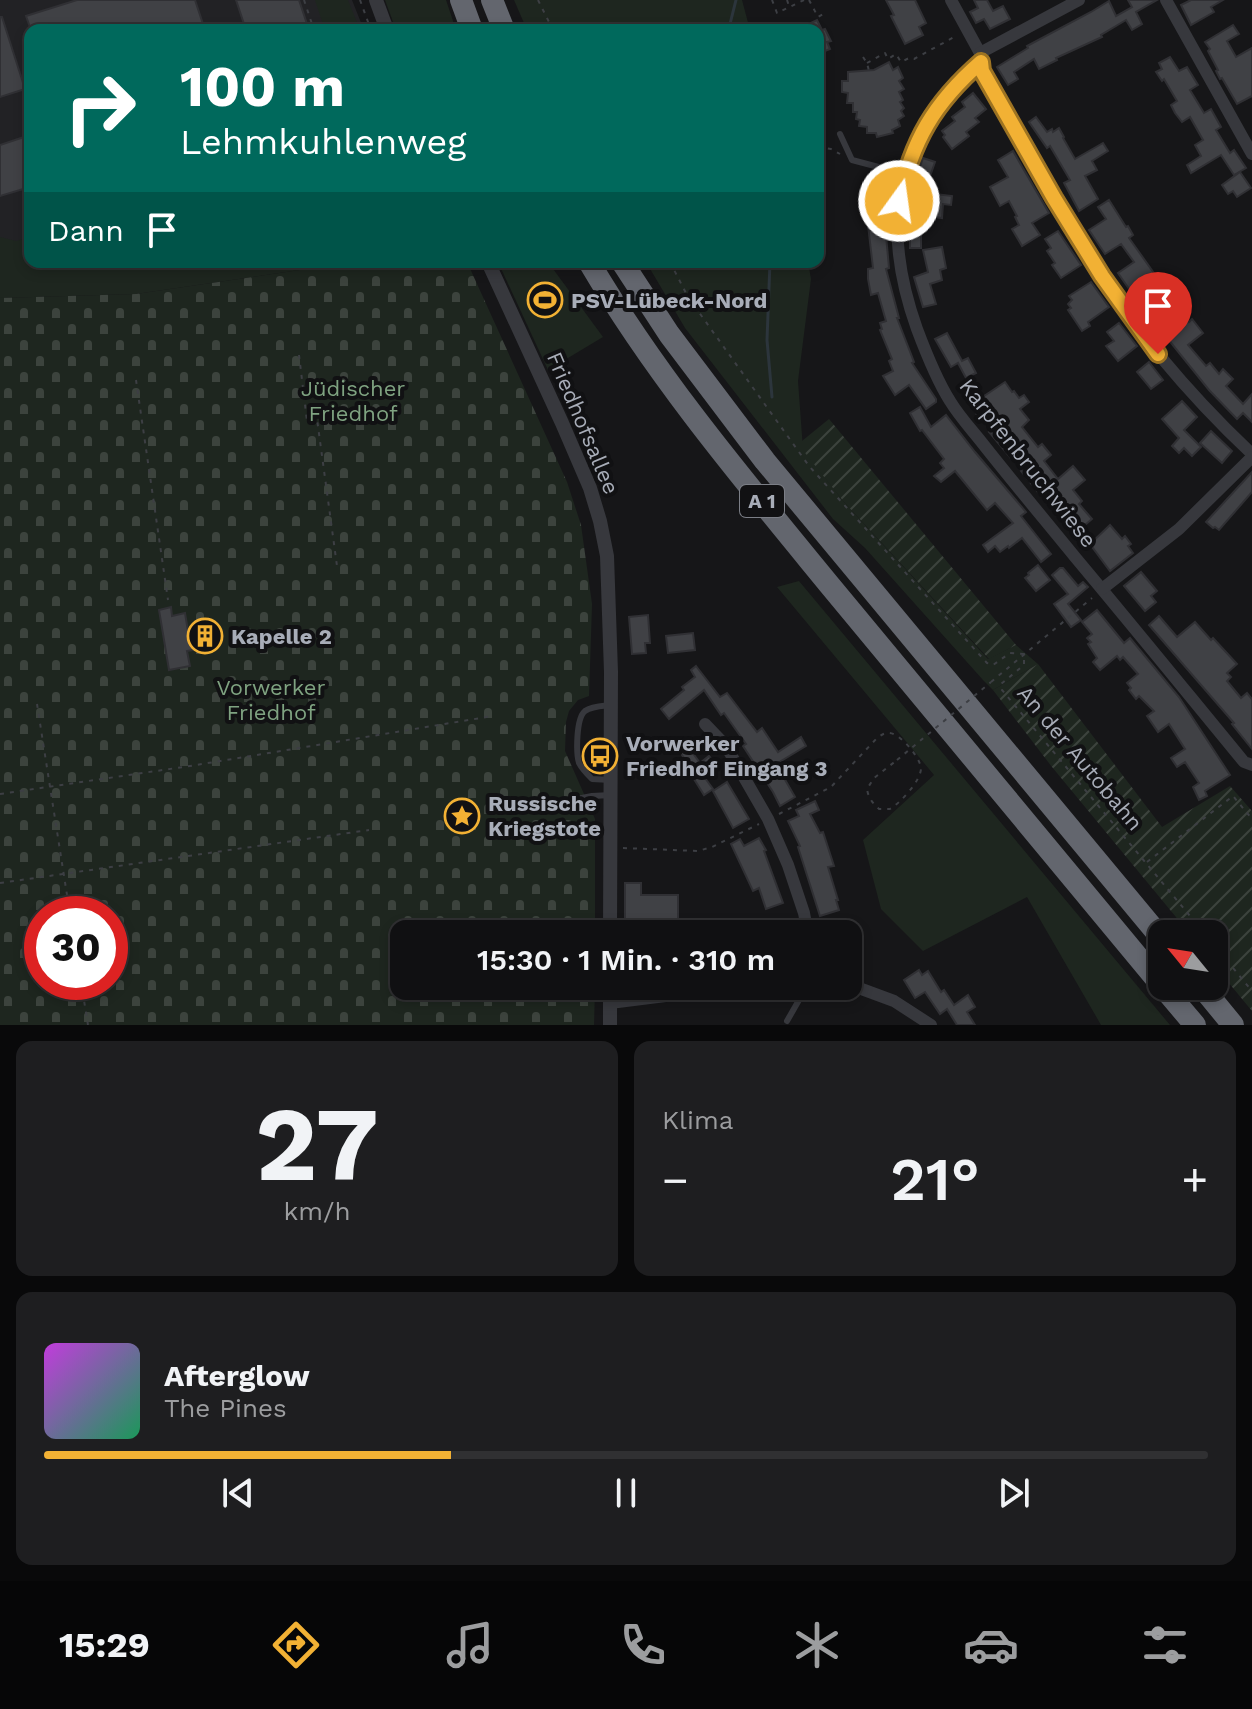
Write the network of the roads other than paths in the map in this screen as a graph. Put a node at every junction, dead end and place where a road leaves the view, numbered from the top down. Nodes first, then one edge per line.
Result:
1 (376, 0) edge
2 (461, 0) edge
3 (492, 0) edge
4 (951, 0) edge
5 (1079, 0) edge
6 (1166, 0) edge
7 (385, 24) edge
8 (470, 24) edge
9 (502, 24) edge
10 (981, 58) junction
11 (840, 134) dead end
12 (1252, 154) edge
13 (905, 174) junction
14 (491, 268) edge
15 (593, 268) edge
16 (626, 268) edge
17 (1252, 455) edge
18 (1102, 589) junction
19 (611, 705) junction
20 (705, 724) dead end
21 (1251, 765) edge
22 (611, 787) junction
23 (520, 810) dead end
24 (610, 920) edge
25 (805, 920) edge
26 (1148, 922) edge
27 (1148, 969) edge
28 (862, 989) edge
29 (634, 1000) edge
30 (799, 1000) edge
31 (1174, 1000) edge
32 (1212, 1000) edge
33 (610, 1003) joint
34 (787, 1021) dead end
35 (610, 1025) edge
36 (931, 1025) edge
37 (1195, 1025) edge
38 (1233, 1025) edge

1 - 7 street
2 - 8 highway
3 - 9 highway
4 - 10 street
5 - 10 street, Karpfenbruchwiese
6 - 12 street
10 - 13 street, Karpfenbruchwiese
10 - 17 street
11 - 13 lane
13 - 18 street, Karpfenbruchwiese
14 - 19 street, Friedhofsallee
15 - 27 highway, A 1
16 - 26 highway, A 1
17 - 18 street
18 - 21 street, Karpfenbruchwiese
19 - 22 street, Friedhofsallee
19 - 22 lane
20 - 25 street
22 - 23 lane
22 - 24 street, Friedhofsallee
28 - 36 street
29 - 33 street
30 - 34 lane
31 - 37 highway, A 1
32 - 38 highway
33 - 35 street

